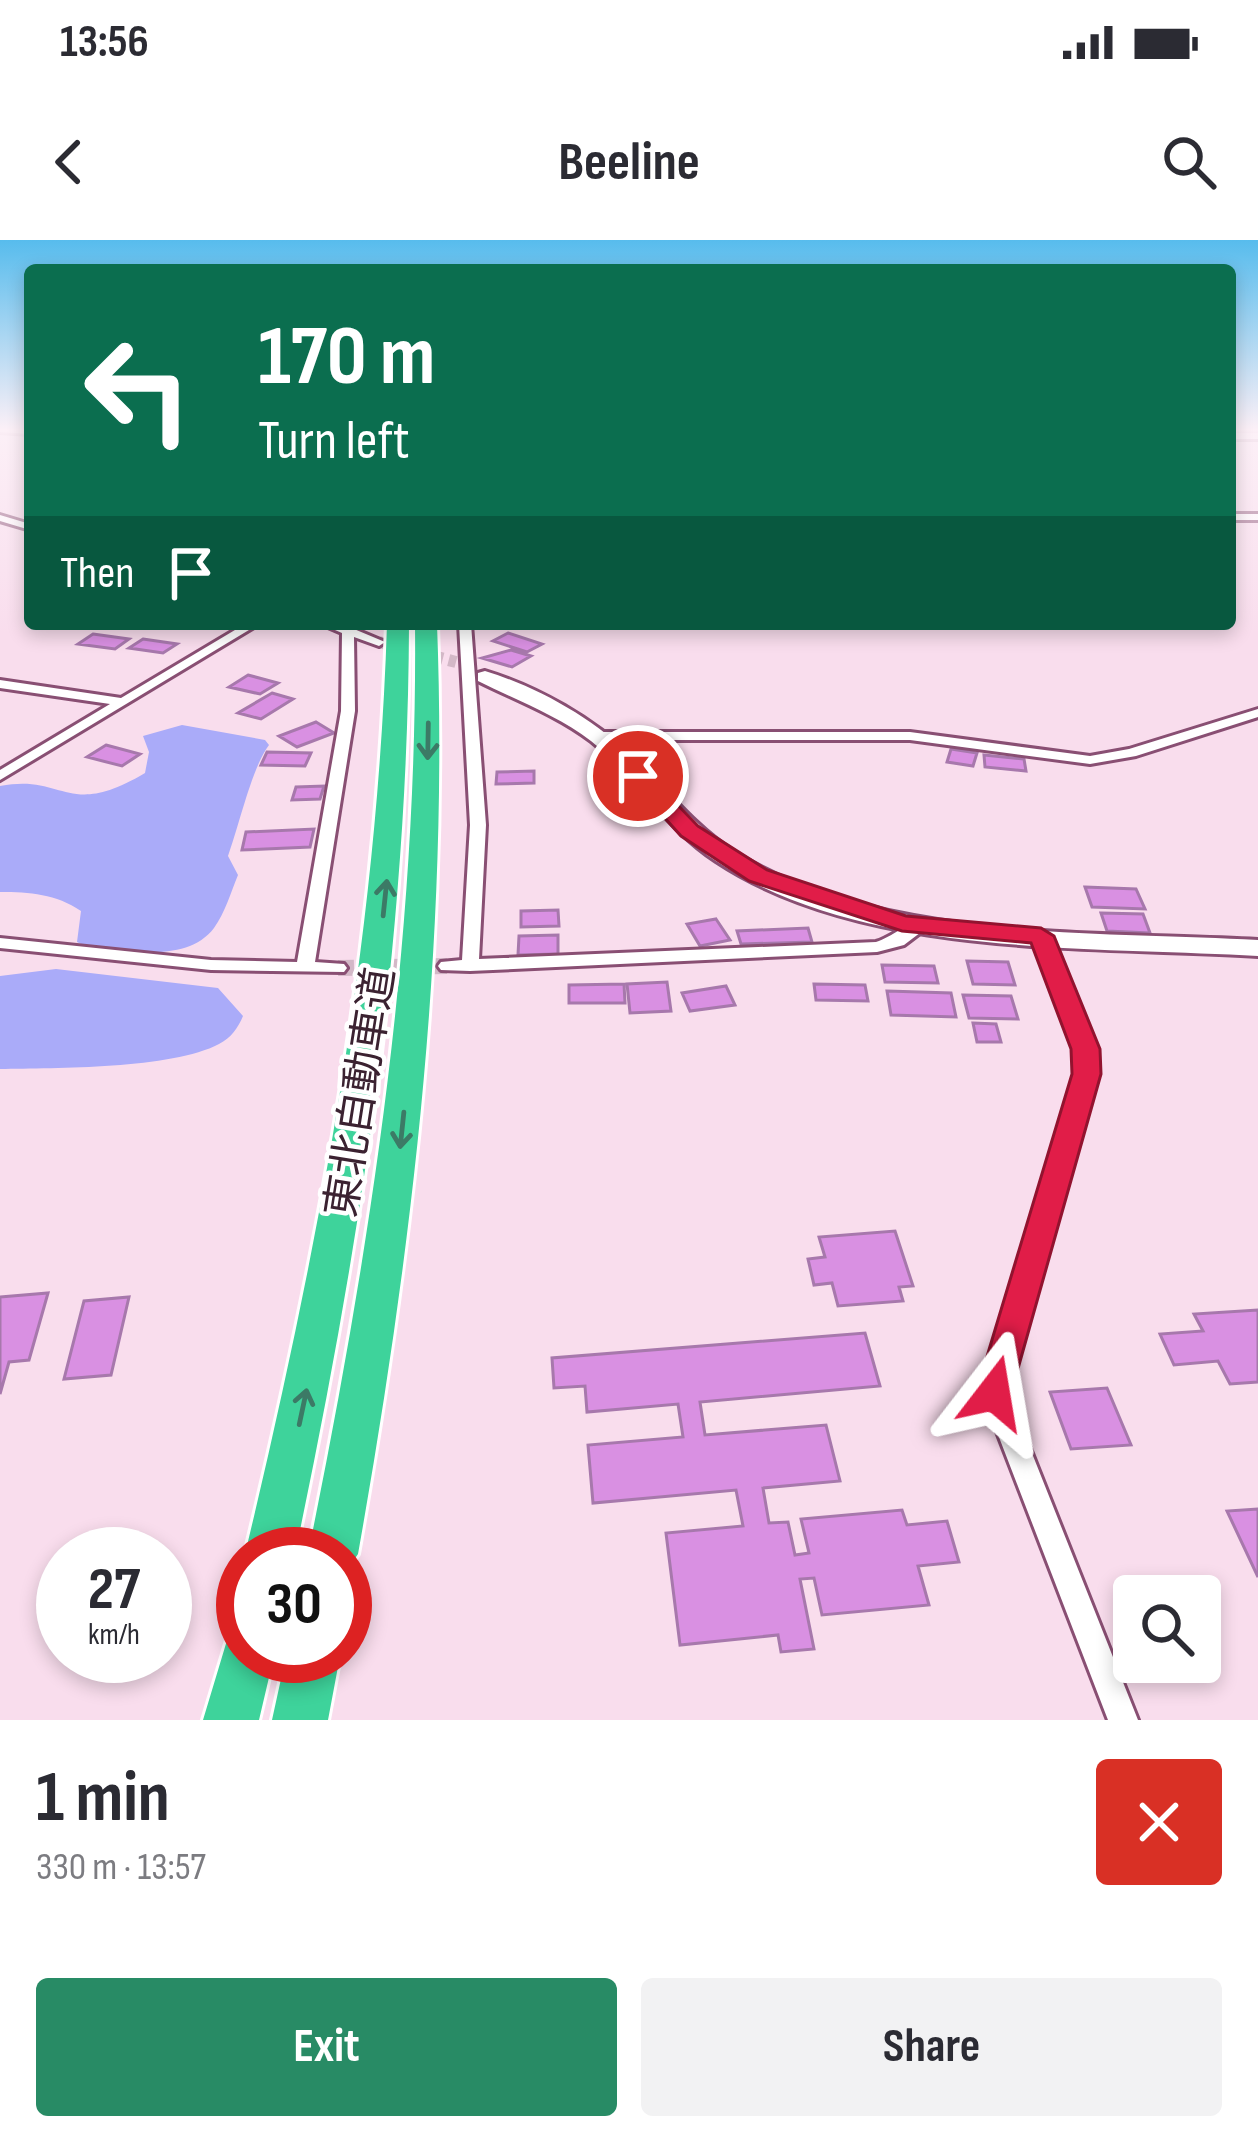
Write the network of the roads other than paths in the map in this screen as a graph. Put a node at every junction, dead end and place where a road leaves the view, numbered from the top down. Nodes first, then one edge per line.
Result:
1 (243, 630) edge
2 (348, 630) edge
3 (425, 630) edge
4 (465, 630) edge
5 (389, 633) edge
6 (468, 668) junction
7 (0, 684) edge
8 (124, 702) junction
9 (1258, 713) edge
10 (596, 736) junction
11 (0, 776) edge
12 (920, 926) junction
13 (1041, 936) junction
14 (0, 943) edge
15 (1258, 949) edge
16 (447, 966) tunnel mouth
17 (470, 966) junction
18 (305, 968) junction
19 (338, 968) tunnel mouth
20 (276, 1527) edge
21 (338, 1527) edge
22 (240, 1683) edge
23 (308, 1683) edge
24 (231, 1720) edge
25 (300, 1720) edge
26 (1123, 1720) edge

1 - 8 street
2 - 18 street
3 -> 21 highway, 東北自動車道
4 - 6 street
20 -> 5 highway, 東北自動車道
6 - 10 street
6 - 17 street
7 - 8 street
8 - 11 street
9 - 10 street
10 - 12 street
12 - 13 street
12 - 17 street
13 - 15 street
13 - 26 street
14 - 18 street
16 - 17 street
18 - 19 street
22 - 24 highway
23 - 25 highway

